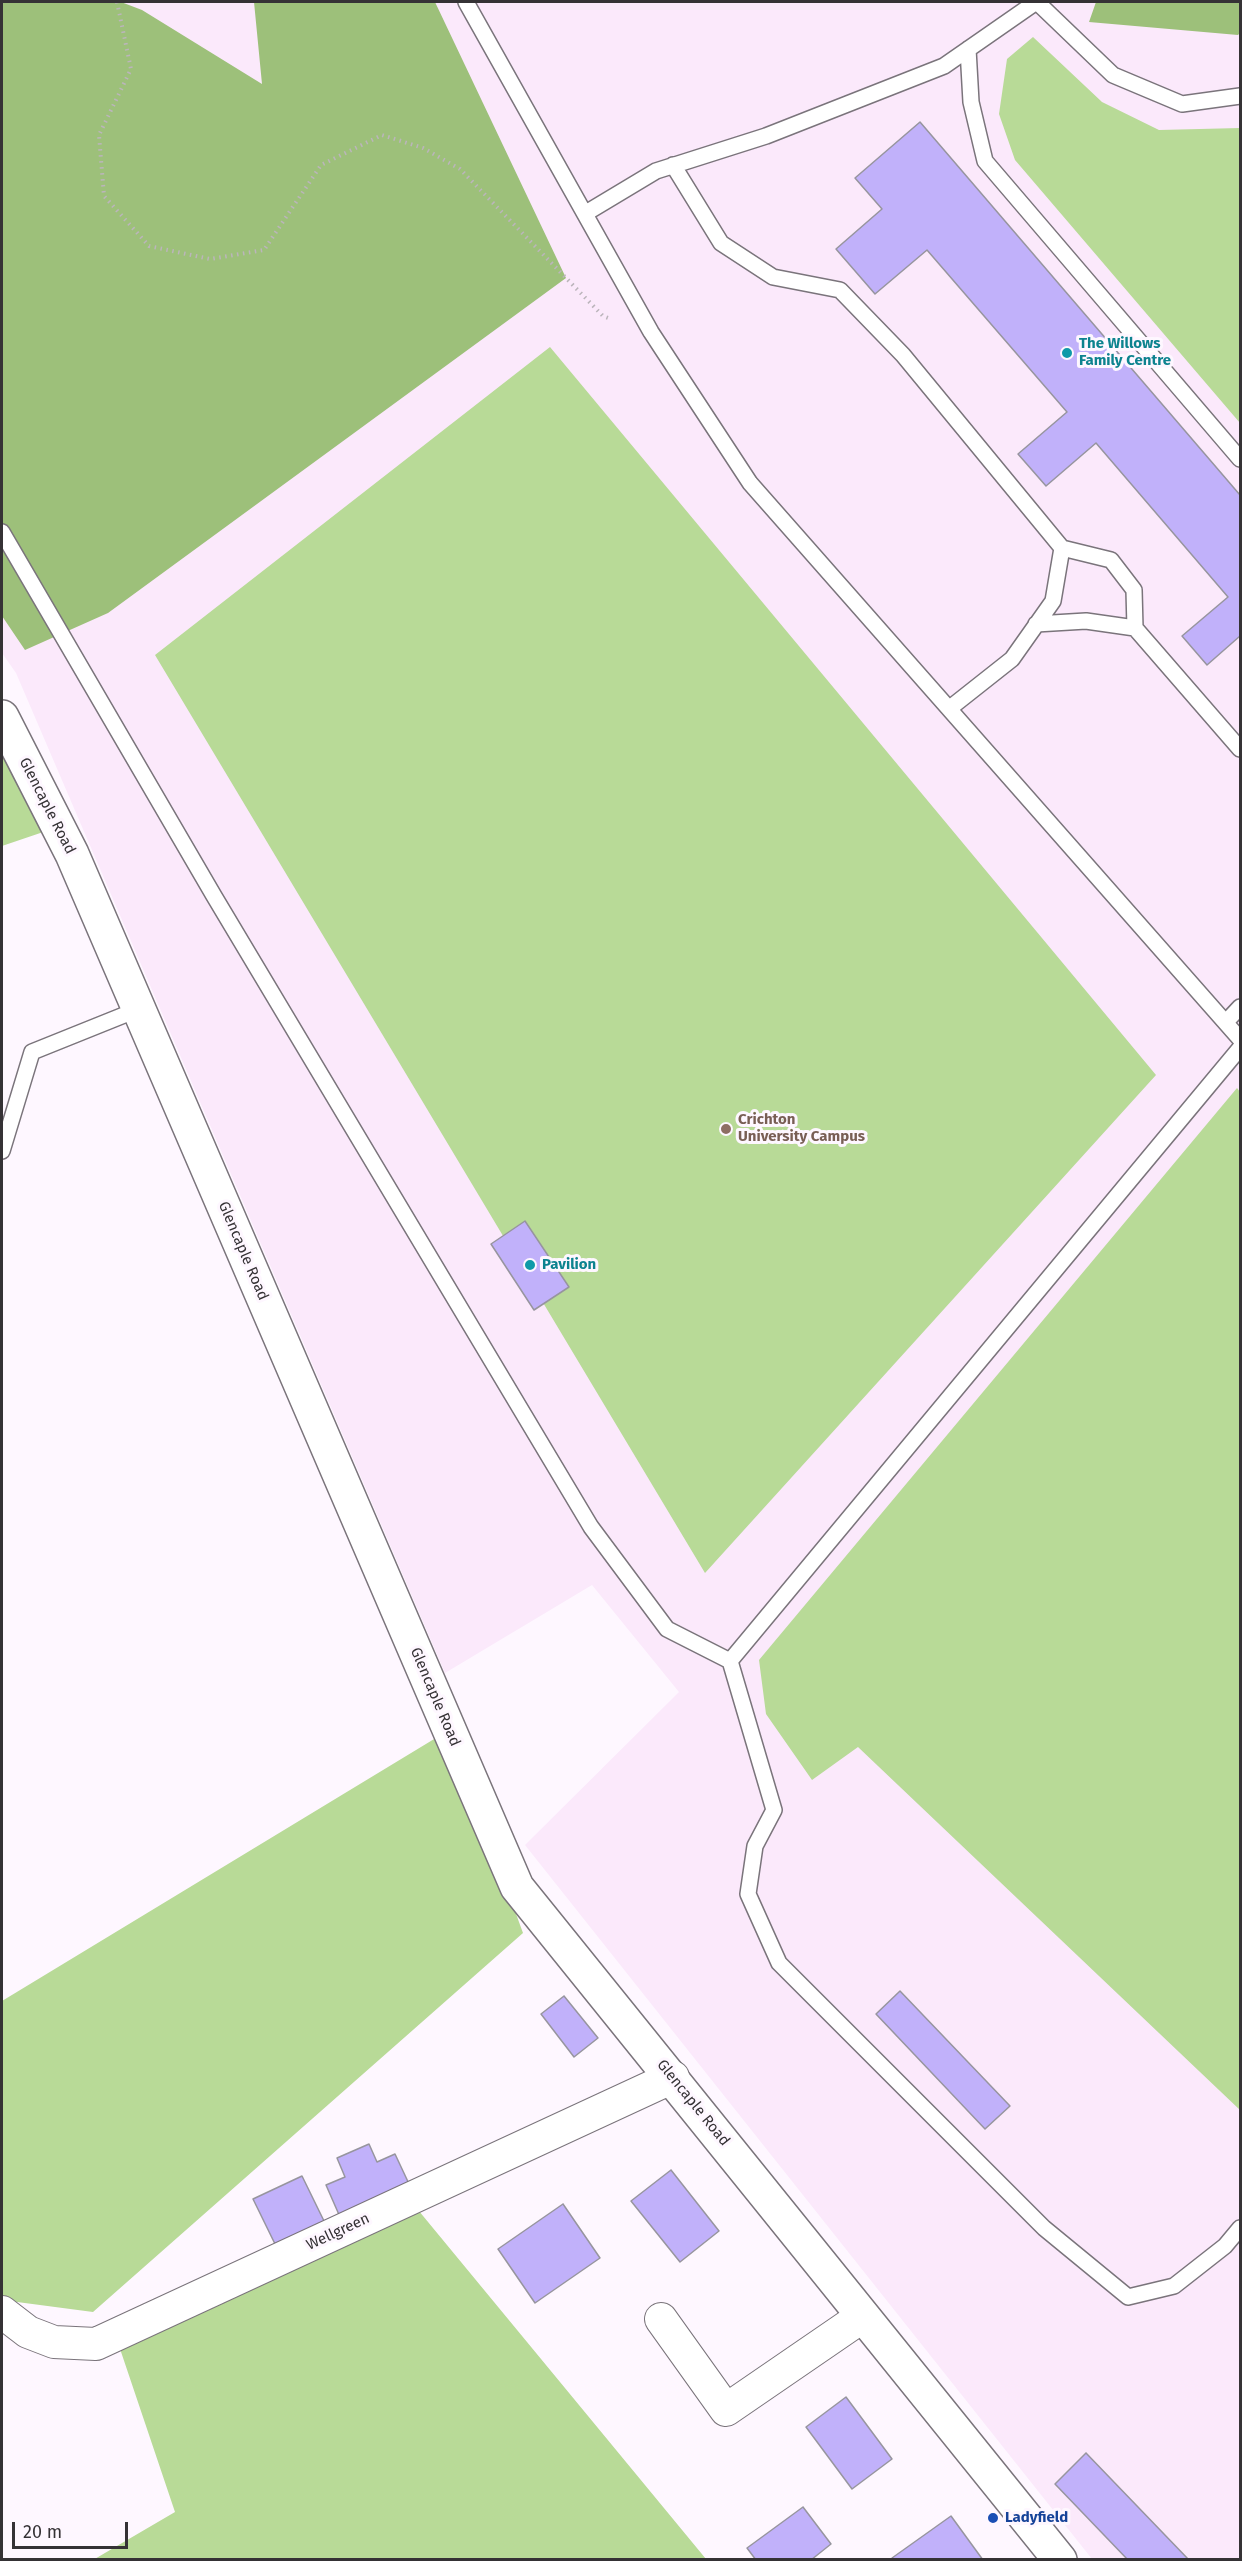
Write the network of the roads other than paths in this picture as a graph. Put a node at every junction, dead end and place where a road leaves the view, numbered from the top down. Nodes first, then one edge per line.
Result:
1 (466, 2) edge
2 (1037, 2) edge
3 (968, 48) junction
4 (1240, 96) edge
5 (673, 165) junction
6 (586, 213) junction
7 (1240, 459) edge
8 (2, 532) edge
9 (1062, 548) junction
10 (1036, 624) junction
11 (1135, 628) junction
12 (950, 708) junction
13 (2, 717) edge
14 (1240, 749) edge
15 (1240, 1007) edge
16 (139, 1009) junction
17 (1226, 1022) junction
18 (1240, 1039) edge
19 (1240, 1048) edge
20 (2, 1151) edge
21 (730, 1661) junction
22 (673, 2077) junction
23 (1240, 2228) edge
24 (2, 2312) edge
25 (863, 2316) junction
26 (661, 2319) dead end
27 (1060, 2559) edge

1 - 6 lane
2 - 3 lane
2 - 4 lane
3 - 5 lane
3 - 7 lane
5 - 6 lane
5 - 9 lane
6 - 12 lane
8 - 21 lane
9 - 10 lane
9 - 11 lane
10 - 11 lane
10 - 12 lane
11 - 14 lane
12 - 17 lane
13 - 16 main road, Glencaple Road
15 - 17 lane
16 - 20 lane
16 - 22 main road, Glencaple Road
17 - 18 lane
19 - 21 lane
21 - 23 lane
22 - 24 street, Wellgreen
22 - 25 main road, Glencaple Road
25 - 26 street
25 - 27 main road, Glencaple Road

